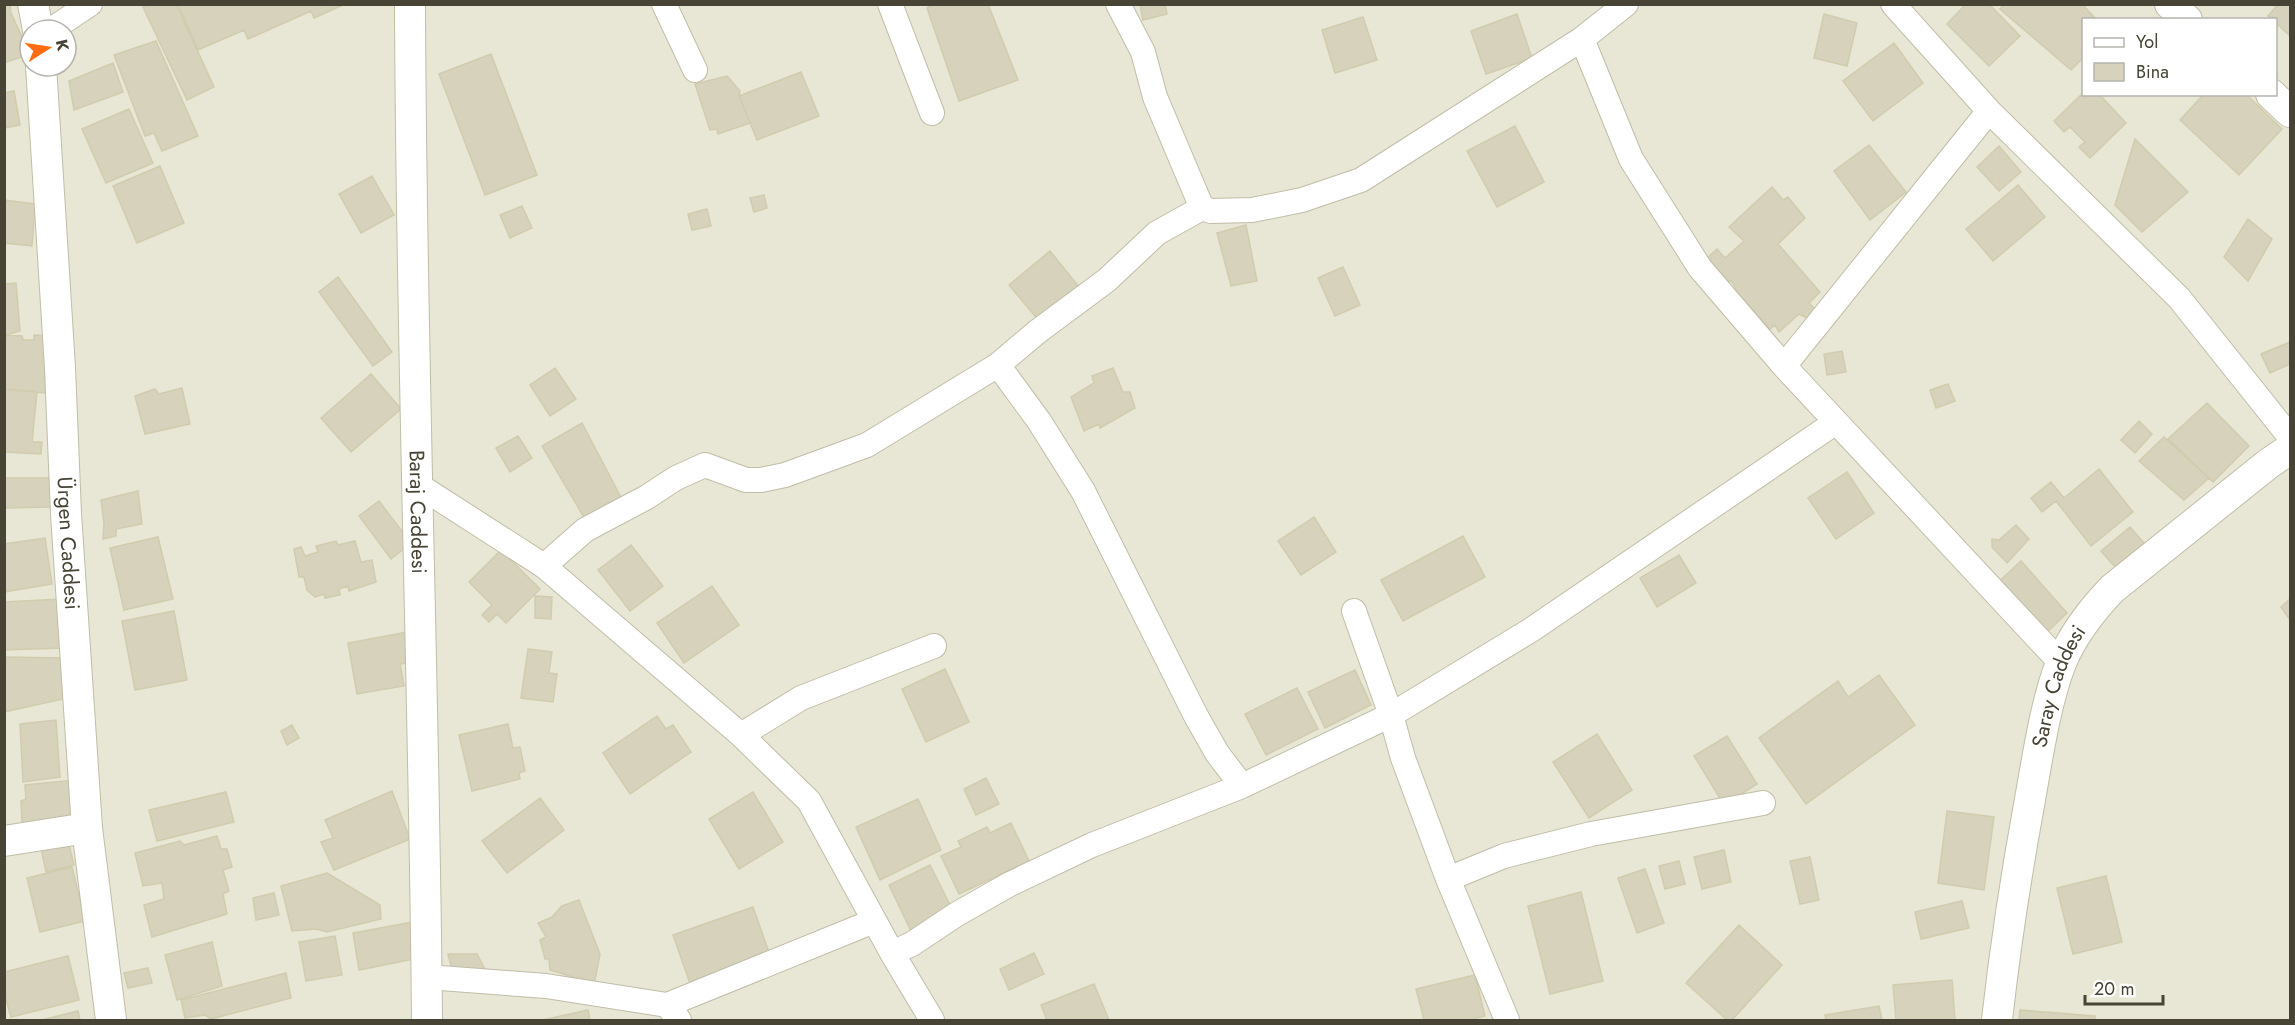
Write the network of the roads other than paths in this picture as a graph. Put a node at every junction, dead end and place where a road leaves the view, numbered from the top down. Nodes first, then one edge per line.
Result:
1 (90, 4) edge
2 (410, 4) edge
3 (664, 4) edge
4 (890, 4) edge
5 (1118, 4) edge
6 (1626, 4) edge
7 (1893, 4) edge
8 (2170, 4) edge
9 (69, 18) edge
10 (2185, 18) edge
11 (1582, 39) junction
12 (695, 69) dead end
13 (42, 78) edge
14 (2273, 96) edge
15 (1989, 111) junction
16 (2290, 112) edge
17 (932, 113) dead end
18 (1202, 208) junction
19 (998, 365) junction
20 (1784, 366) junction
21 (1836, 422) junction
22 (2290, 437) edge
23 (2290, 449) edge
24 (418, 485) junction
25 (544, 566) junction
26 (1354, 611) dead end
27 (934, 646) dead end
28 (2061, 663) junction
29 (1391, 715) junction
30 (741, 735) junction
31 (1242, 786) junction
32 (1763, 803) dead end
33 (87, 828) junction
34 (4, 841) edge
35 (1448, 879) junction
36 (874, 921) junction
37 (892, 953) junction
38 (427, 977) junction
39 (673, 1013) edge
40 (111, 1020) edge
41 (427, 1020) edge
42 (932, 1020) edge
43 (1507, 1020) edge
44 (1997, 1020) edge

1 - 9 street
2 - 24 street, Baraj Caddesi
3 - 12 street
4 - 17 street
5 - 18 street
6 - 11 street
7 - 15 street
8 - 10 street
11 - 18 street
11 - 20 street
13 - 33 street, Ürgen Caddesi
14 - 16 street
15 - 20 street
15 - 22 street
18 - 19 street
19 - 25 street
19 - 31 street
20 - 21 street
21 - 28 street
21 - 29 street
23 - 28 street, Saray Caddesi
24 - 25 street
24 - 38 street, Baraj Caddesi
25 - 30 street
26 - 29 street
27 - 30 street
28 - 44 street, Saray Caddesi
29 - 31 street
29 - 35 street
30 - 36 street
31 - 37 street
32 - 35 street
33 - 34 street
33 - 40 street, Ürgen Caddesi
35 - 43 street
36 - 37 street
36 - 39 street
37 - 42 street
38 - 39 street
38 - 41 street, Baraj Caddesi

